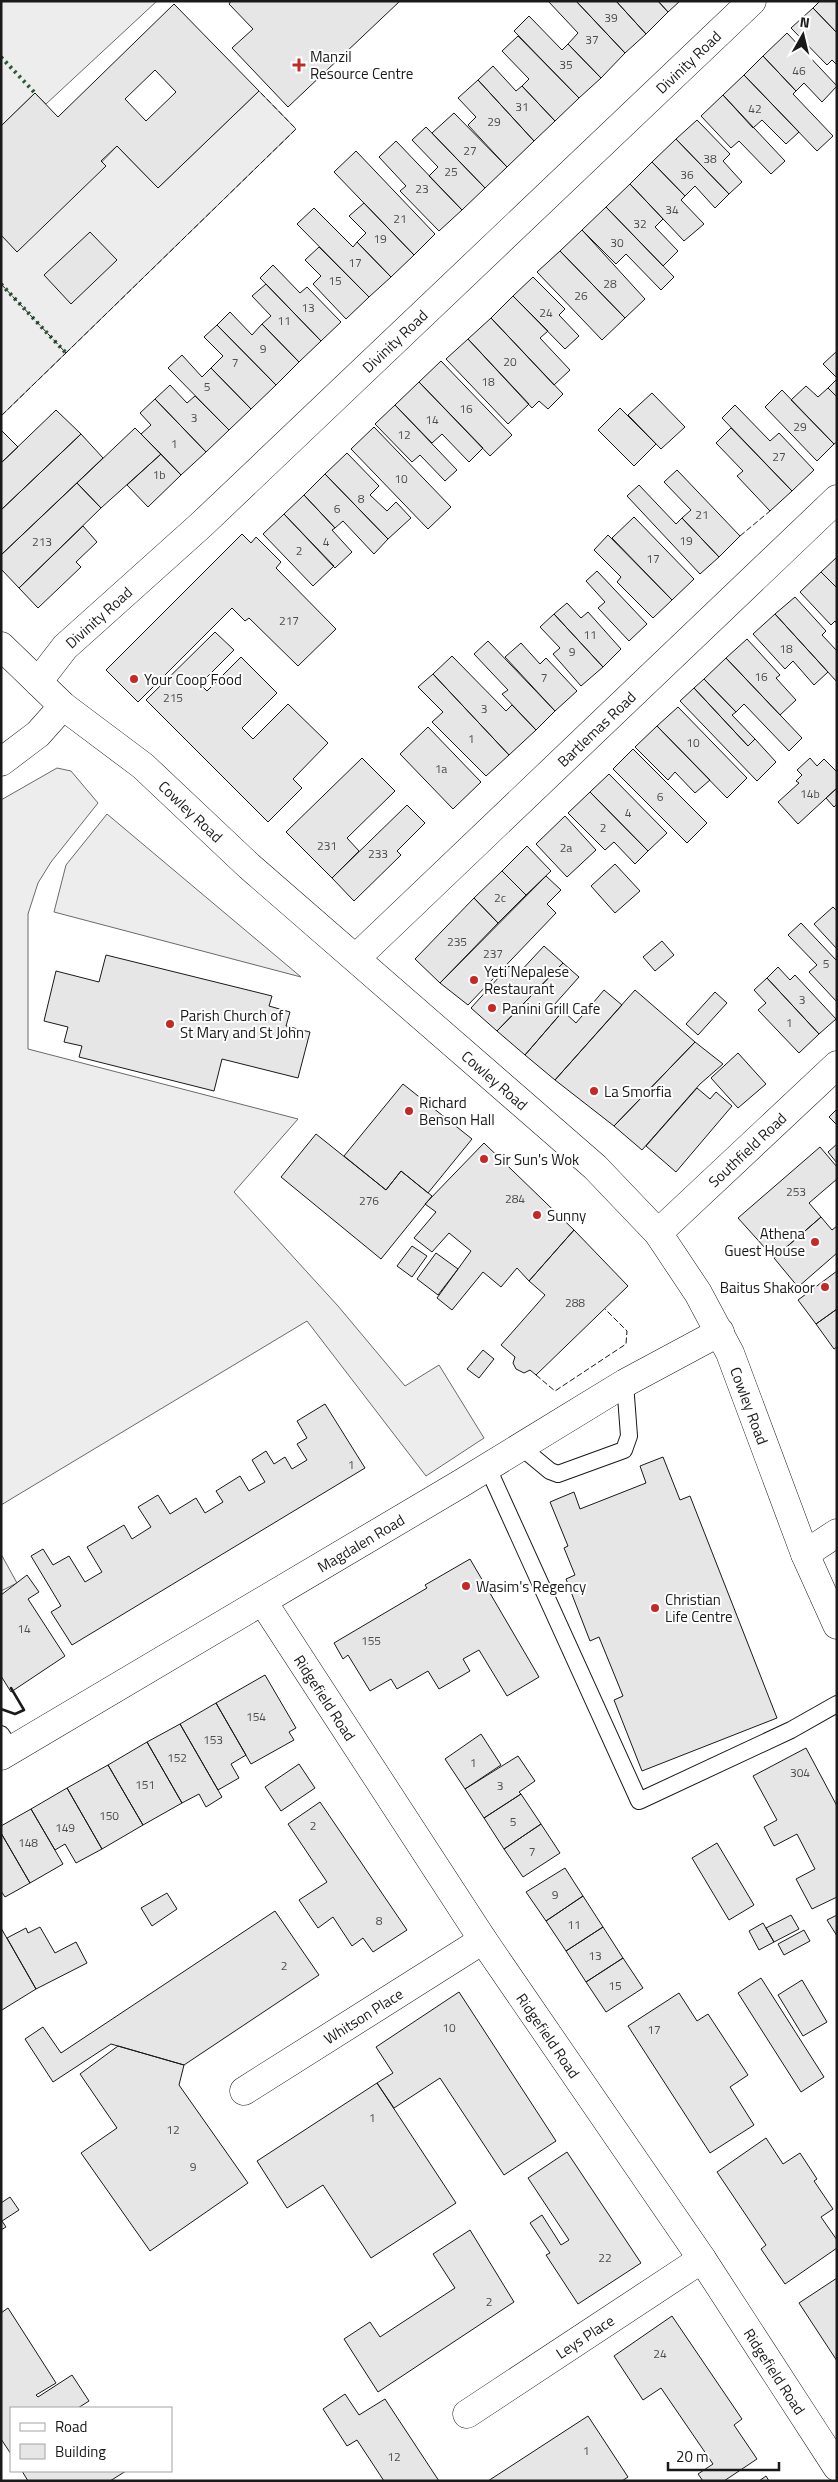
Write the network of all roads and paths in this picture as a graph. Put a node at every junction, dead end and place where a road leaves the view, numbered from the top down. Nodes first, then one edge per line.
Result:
1 (752, 1) edge
2 (837, 499) edge
3 (1, 646) edge
4 (38, 682) junction
5 (63, 706) junction
6 (1, 762) edge
7 (356, 958) junction
8 (837, 1065) edge
9 (658, 1233) junction
10 (720, 1332) junction
11 (625, 1383) junction
12 (521, 1447) junction
13 (487, 1466) junction
14 (837, 1533) edge
15 (805, 1554) junction
16 (263, 1602) junction
17 (837, 1625) edge
18 (837, 1704) edge
19 (5, 1746) edge
20 (482, 1940) junction
21 (244, 2090) dead end
22 (702, 2259) junction
23 (467, 2414) dead end
24 (837, 2467) edge

1 - 4 street, Divinity Road
2 - 7 street, Bartlemas Road
3 - 4 street, Cowley Road
4 - 5 street, Cowley Road
5 - 6 street
5 - 7 street, Cowley Road
7 - 9 street, Cowley Road
8 - 9 street, Southfield Road
9 - 10 street, Cowley Road
10 - 11 street, Magdalen Road
10 - 15 street, Cowley Road
11 - 12 street, Magdalen Road
11 - 12 lane
12 - 13 street, Magdalen Road
13 - 16 street, Magdalen Road
13 - 18 lane
14 - 15 street
15 - 17 street, Cowley Road
16 - 19 street, Magdalen Road
16 - 20 street, Ridgefield Road
20 - 21 street, Whitson Place
20 - 22 street, Ridgefield Road
22 - 23 street, Leys Place
22 - 24 street, Ridgefield Road

